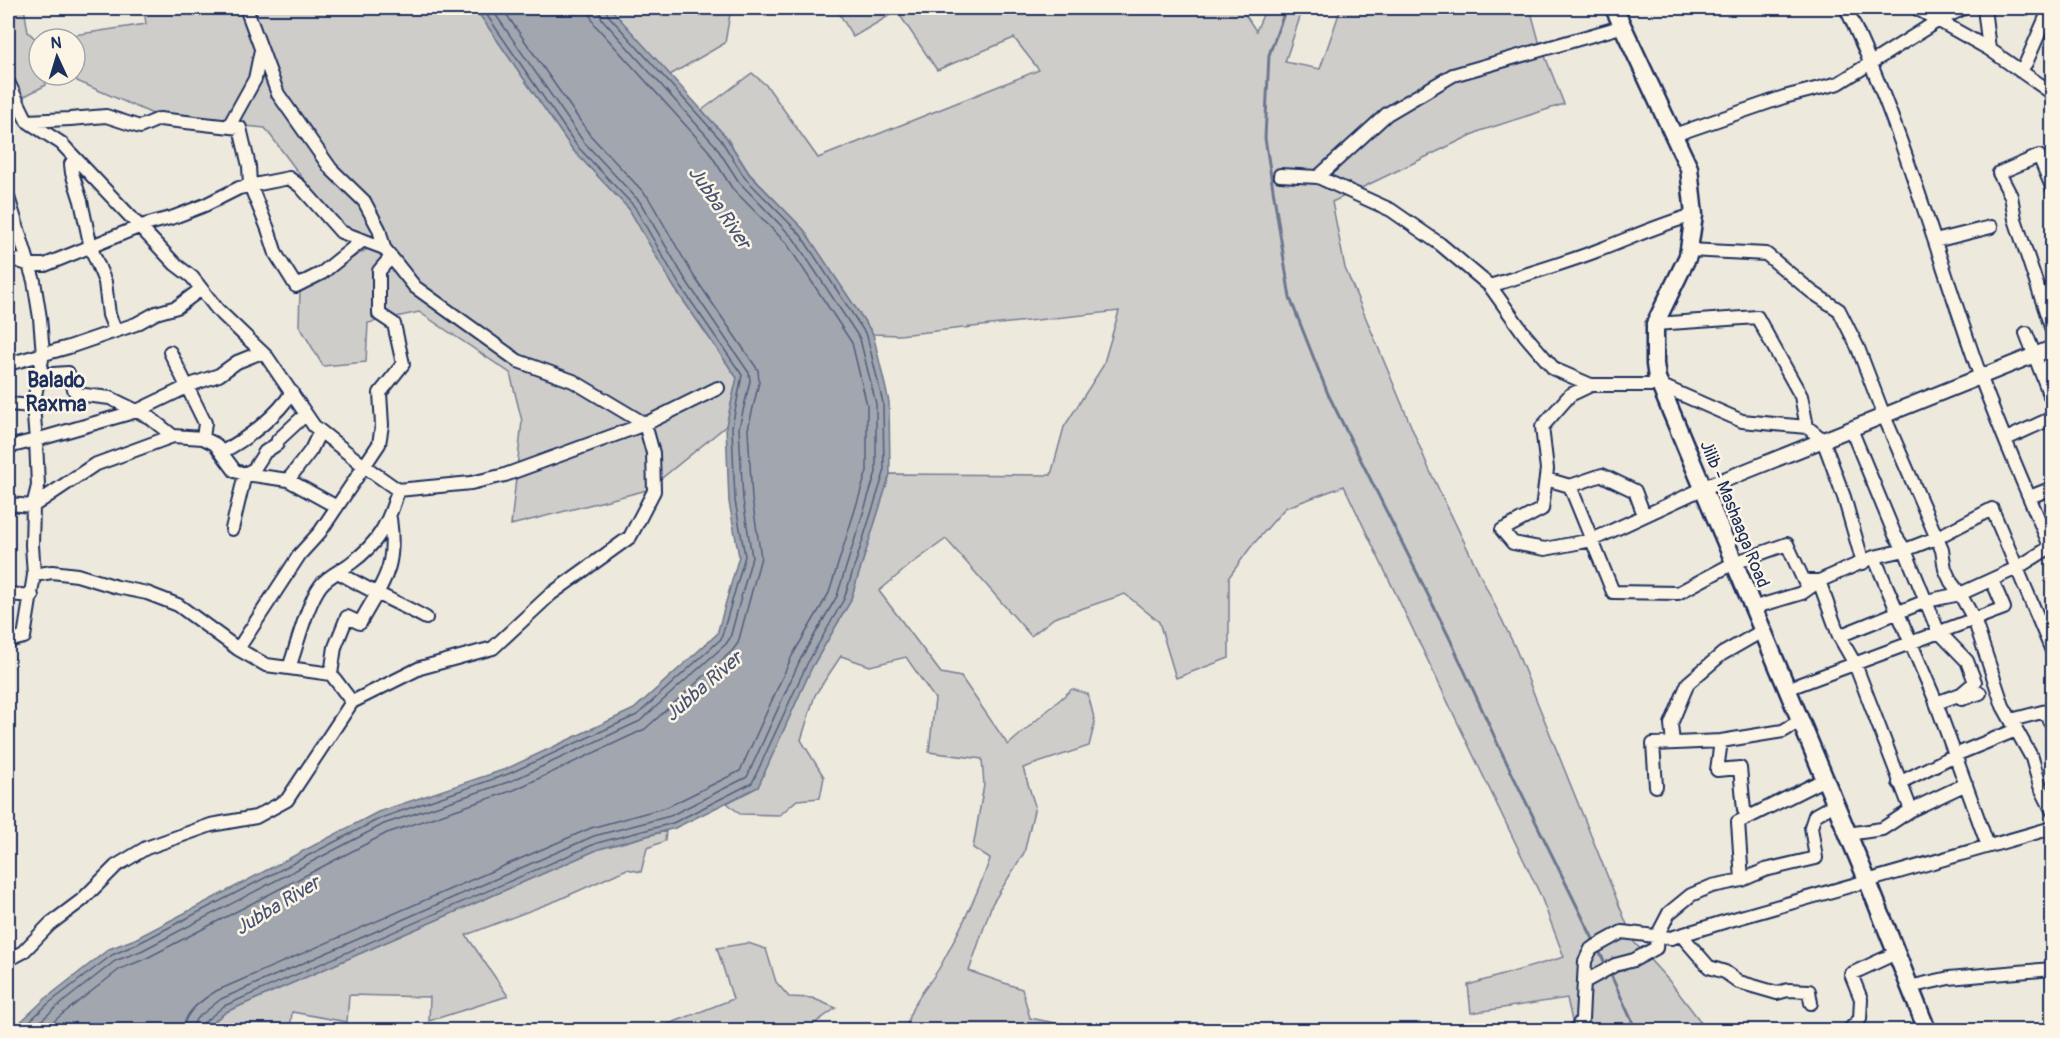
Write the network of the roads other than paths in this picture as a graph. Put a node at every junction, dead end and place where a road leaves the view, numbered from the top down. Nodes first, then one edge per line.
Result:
1 (246, 8) edge
2 (1614, 8) edge
3 (1846, 8) edge
4 (1916, 8) edge
5 (1964, 8) edge
6 (1984, 8) edge
7 (2049, 8) edge
8 (1940, 20) junction
9 (1624, 26) junction
10 (262, 49) junction
11 (1989, 49) junction
12 (1872, 63) junction
13 (2020, 71) junction
14 (8, 82) edge
15 (2052, 93) edge
16 (27, 121) junction
17 (229, 126) junction
18 (1674, 135) junction
19 (75, 158) junction
20 (1280, 175) dead end
21 (1318, 177) junction
22 (250, 185) junction
23 (2052, 187) edge
24 (8, 196) edge
25 (1694, 215) junction
26 (141, 226) junction
27 (1991, 227) dead end
28 (363, 240) junction
29 (1935, 242) junction
30 (91, 248) junction
31 (1689, 250) junction
32 (387, 252) junction
33 (8, 261) edge
34 (30, 265) junction
35 (1490, 286) junction
36 (201, 289) junction
37 (1655, 324) junction
38 (115, 330) junction
39 (2052, 330) edge
40 (2026, 333) dead end
41 (2052, 348) edge
42 (170, 352) dead end
43 (262, 352) junction
44 (43, 354) junction
45 (2035, 356) junction
46 (8, 364) edge
47 (38, 375) junction
48 (1981, 377) junction
49 (1591, 385) junction
50 (1660, 385) junction
51 (187, 387) junction
52 (718, 388) dead end
53 (292, 392) junction
54 (2052, 400) edge
55 (8, 404) edge
56 (33, 406) junction
57 (137, 411) junction
58 (306, 414) junction
59 (1884, 416) junction
60 (2052, 418) edge
61 (645, 424) junction
62 (1808, 428) junction
63 (1851, 429) junction
64 (320, 431) junction
65 (173, 436) junction
66 (203, 438) junction
67 (2006, 439) junction
68 (36, 440) junction
69 (1823, 440) junction
70 (8, 447) edge
71 (222, 452) junction
72 (364, 466) junction
73 (245, 474) junction
74 (1546, 479) junction
75 (288, 480) junction
76 (1570, 486) junction
77 (1704, 488) junction
78 (2052, 488) edge
79 (398, 490) junction
80 (2030, 497) junction
81 (8, 504) edge
82 (33, 506) junction
83 (337, 507) junction
84 (1644, 515) junction
85 (390, 518) junction
86 (232, 529) dead end
87 (1936, 538) junction
88 (1592, 540) junction
89 (2052, 548) edge
90 (1905, 550) junction
91 (1874, 557) junction
92 (1734, 563) junction
93 (1863, 563) junction
94 (2017, 568) junction
95 (338, 572) junction
96 (34, 575) junction
97 (1992, 580) junction
98 (1820, 581) junction
99 (8, 594) edge
100 (377, 594) junction
101 (1960, 594) junction
102 (32, 596) junction
103 (1926, 602) junction
104 (1752, 608) junction
105 (1899, 613) junction
106 (426, 618) dead end
107 (1974, 619) junction
108 (1762, 631) junction
109 (1938, 631) junction
110 (1839, 636) junction
111 (8, 641) edge
112 (1912, 642) junction
113 (238, 649) junction
114 (2052, 651) edge
115 (1855, 664) junction
116 (290, 668) junction
117 (331, 674) junction
118 (1992, 676) junction
119 (1977, 687) junction
120 (1787, 689) junction
121 (352, 702) junction
122 (1936, 702) junction
123 (2052, 720) edge
124 (1800, 721) junction
125 (2016, 730) junction
126 (1721, 741) junction
127 (1673, 743) junction
128 (1955, 755) junction
129 (1825, 779) junction
130 (1899, 783) junction
131 (1966, 784) junction
132 (1656, 786) dead end
133 (1835, 804) junction
134 (1911, 810) junction
135 (2052, 810) edge
136 (1751, 816) junction
137 (2052, 828) edge
138 (1848, 834) junction
139 (1988, 846) junction
140 (1742, 880) junction
141 (1868, 882) junction
142 (1657, 936) junction
143 (1682, 936) junction
144 (1896, 953) junction
145 (8, 960) edge
146 (2052, 969) edge
147 (1584, 982) junction
148 (1910, 987) junction
149 (1811, 1003) dead end
150 (1576, 1030) edge
151 (1850, 1030) edge
152 (1927, 1030) edge

1 - 10 street
2 - 9 main road, Jilib - Mashaaga Road
3 - 12 street
4 - 8 street
5 - 8 street
6 - 11 street
7 - 13 street
8 - 11 street
8 - 12 street
9 - 18 main road, Jilib - Mashaaga Road
9 - 21 street
10 - 17 street
10 - 32 street
11 - 13 street
12 - 18 street
12 - 29 street
13 - 15 street
14 - 16 street
16 - 17 street
16 - 19 street
17 - 22 street
18 - 25 main road, Jilib - Mashaaga Road
19 - 26 street
19 - 30 street
20 - 21 street
21 - 35 street
22 - 26 street
22 - 28 street
22 - 28 street
23 - 39 street
24 - 34 street
25 - 31 main road, Jilib - Mashaaga Road
25 - 35 street
26 - 30 street
26 - 36 street
27 - 29 street
28 - 32 street
29 - 48 street
30 - 34 street
30 - 38 street
31 - 37 main road, Jilib - Mashaaga Road
31 - 59 street
32 - 61 street
32 - 72 street
33 - 34 street
34 - 44 street
35 - 49 street
36 - 38 street
36 - 43 street
37 - 50 main road, Jilib - Mashaaga Road
37 - 62 street
38 - 44 street
40 - 45 street
41 - 45 street
42 - 51 street
43 - 51 street
43 - 53 street
44 - 46 street
44 - 47 street
45 - 48 street
45 - 54 street
47 - 56 street
47 - 57 street
48 - 59 street
48 - 67 street
49 - 50 street
49 - 74 street
50 - 62 street
50 - 77 main road, Jilib - Mashaaga Road
51 - 57 street
51 - 66 street
52 - 61 street
53 - 58 street
53 - 71 street
55 - 56 street
56 - 68 street
57 - 65 street
57 - 68 street
58 - 64 street
58 - 73 street
59 - 63 street
59 - 87 street
60 - 67 street
61 - 79 street
61 - 121 street
62 - 69 street
63 - 69 street
63 - 90 street
64 - 72 street
64 - 75 street
65 - 66 street
65 - 82 street
66 - 71 street
67 - 80 street
68 - 70 street
68 - 82 street
69 - 77 street
69 - 93 street
71 - 73 street
72 - 79 street
72 - 83 street
73 - 75 street
73 - 86 street
74 - 76 street
74 - 88 street
75 - 83 street
76 - 84 street
76 - 88 street
77 - 84 street
77 - 92 main road, Jilib - Mashaaga Road
78 - 80 street
79 - 85 street
80 - 89 street
81 - 82 street
82 - 96 street
83 - 113 street
84 - 88 street
85 - 95 street
85 - 100 street
87 - 90 street
87 - 94 street
87 - 101 street
88 - 92 street
89 - 94 street
90 - 91 street
90 - 103 street
91 - 93 street
91 - 105 street
92 - 98 street
92 - 104 main road, Jilib - Mashaaga Road
93 - 98 street
94 - 97 street
94 - 114 street
95 - 100 street
95 - 116 street
96 - 102 street
96 - 113 street
97 - 101 street
97 - 107 street
98 - 104 street
98 - 110 street
99 - 102 street
100 - 106 street
100 - 117 street
101 - 103 street
101 - 107 street
102 - 111 street
103 - 105 street
103 - 109 street
104 - 108 main road, Jilib - Mashaaga Road
105 - 110 street
105 - 112 street
107 - 109 street
107 - 118 street
108 - 120 main road, Jilib - Mashaaga Road
108 - 127 street
109 - 112 street
109 - 119 street
110 - 115 street
112 - 115 street
112 - 122 street
113 - 116 street
115 - 120 street
115 - 130 street
116 - 117 street
117 - 121 street
118 - 119 street
118 - 125 street
119 - 122 street
120 - 124 main road, Jilib - Mashaaga Road
121 - 145 street
122 - 128 street
123 - 125 street
124 - 126 street
124 - 129 main road, Jilib - Mashaaga Road
125 - 128 street
125 - 135 street
126 - 127 street
126 - 136 street
127 - 132 street
128 - 130 street
128 - 131 street
129 - 133 main road, Jilib - Mashaaga Road
129 - 136 street
130 - 134 street
131 - 134 street
131 - 139 street
133 - 138 main road, Jilib - Mashaaga Road
133 - 140 street
134 - 138 street
136 - 140 street
137 - 139 street
138 - 141 main road, Jilib - Mashaaga Road
139 - 141 street
140 - 142 street
141 - 143 street
141 - 144 main road, Jilib - Mashaaga Road
142 - 143 street
142 - 147 street
142 - 147 street
143 - 149 street
144 - 148 main road, Jilib - Mashaaga Road
144 - 151 street
146 - 148 street
147 - 150 street
148 - 152 main road, Jilib - Mashaaga Road

